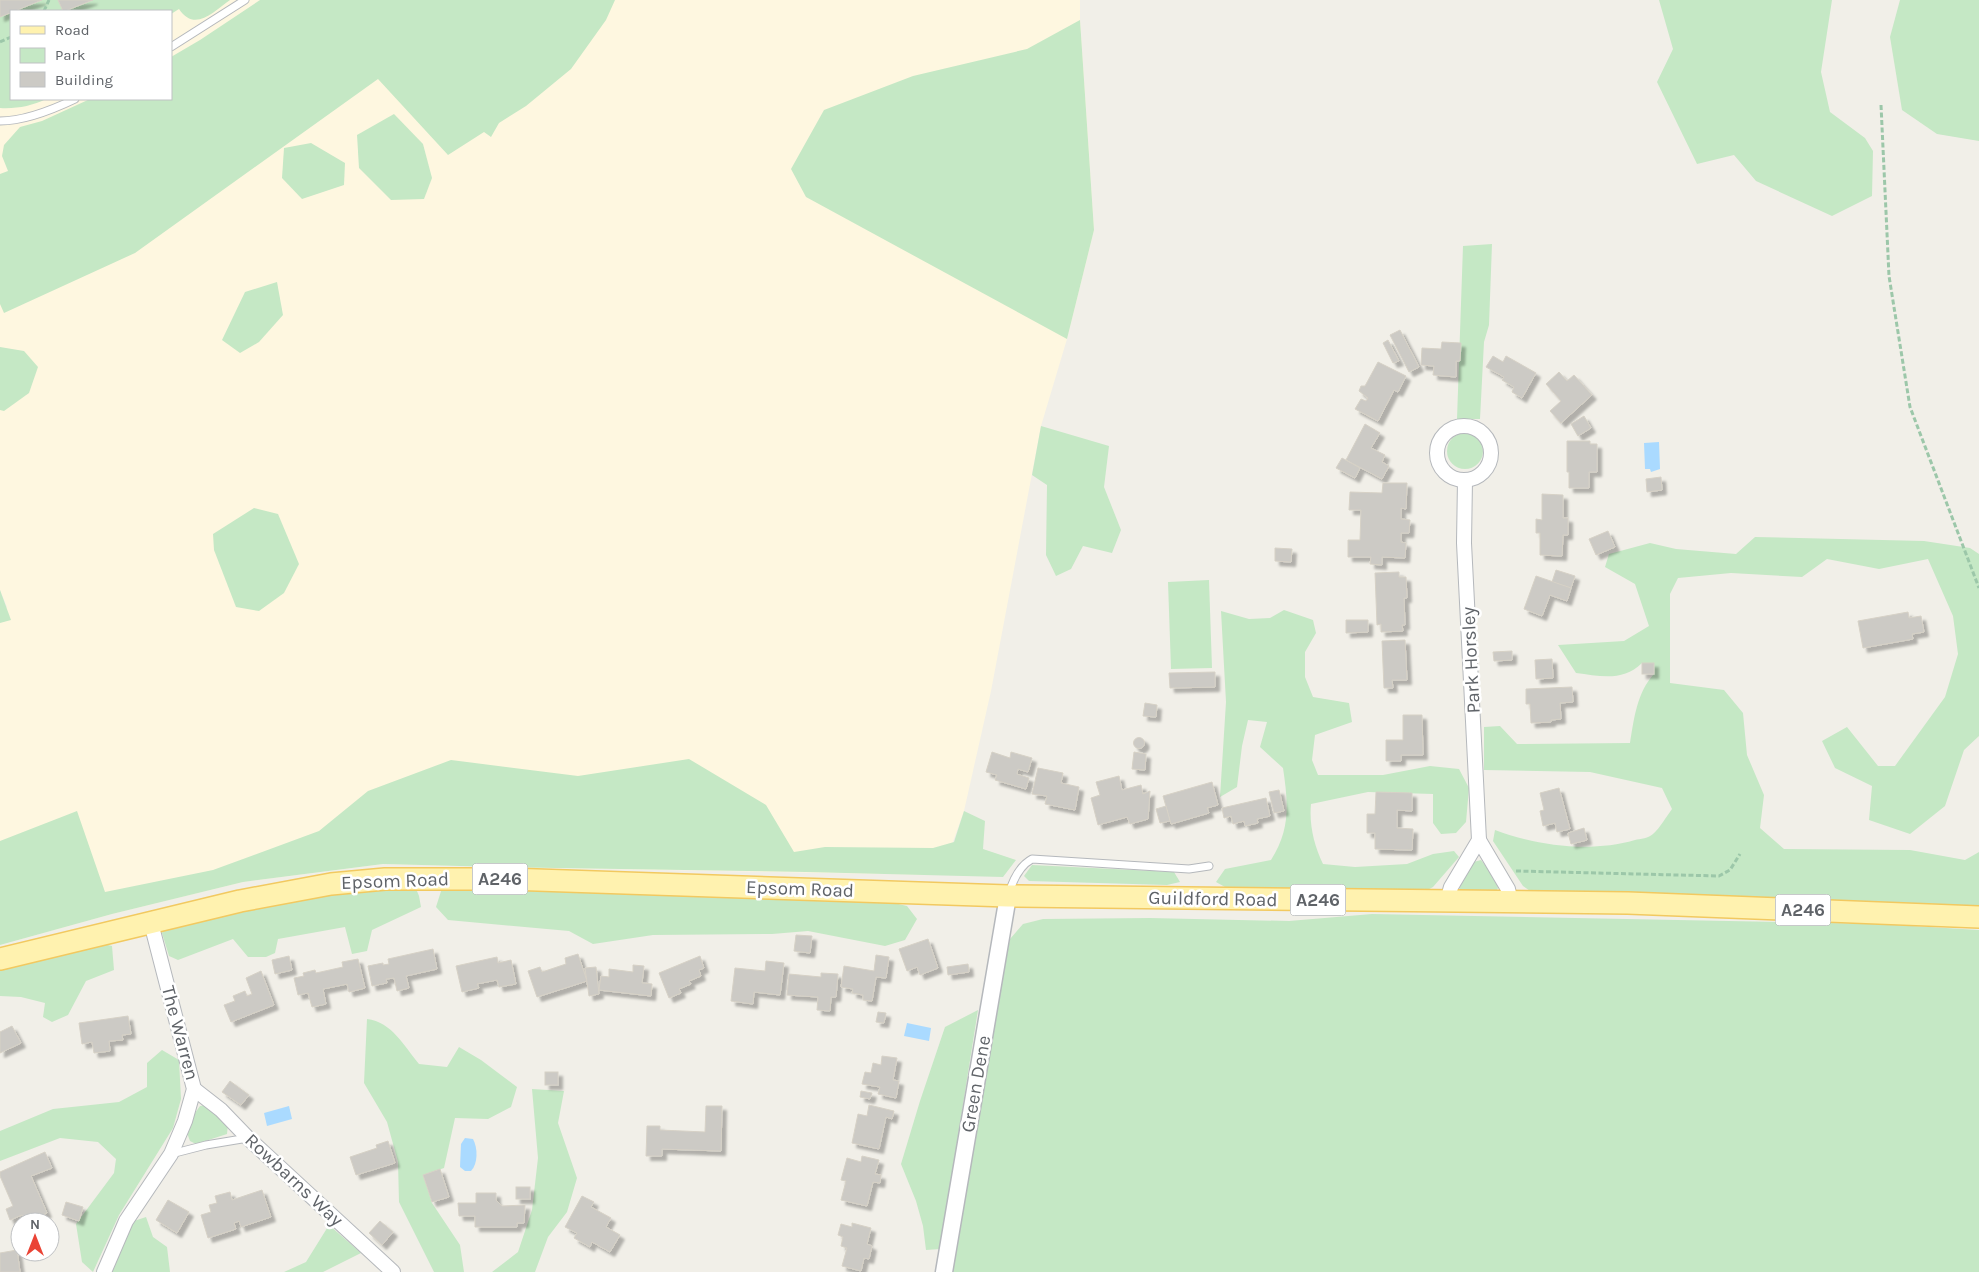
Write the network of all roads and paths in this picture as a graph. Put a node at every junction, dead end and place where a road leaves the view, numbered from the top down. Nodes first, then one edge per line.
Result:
1 (245, 0) edge
2 (172, 46) edge
3 (73, 100) edge
4 (1881, 105) dead end
5 (0, 121) edge
6 (1465, 480) dead end
7 (1979, 588) edge
8 (1479, 840) junction
9 (1740, 854) dead end
10 (1209, 866) dead end
11 (1498, 871) junction
12 (1008, 896) junction
13 (1447, 901) junction
14 (1511, 902) junction
15 (1979, 916) edge
16 (151, 923) junction
17 (0, 959) edge
18 (194, 1089) junction
19 (248, 1138) junction
20 (171, 1154) junction
21 (104, 1272) edge
22 (393, 1272) edge
23 (944, 1272) edge

1 - 2 lane
3 - 5 lane
4 - 7 path
6 - 8 street, Park Horsley
8 - 11 street, Park Horsley
8 - 13 street
9 - 11 path
10 - 12 lane
11 - 14 street, Park Horsley
12 - 13 main road, Guildford Road / A246
12 - 16 main road, Epsom Road / A246
12 - 23 street, Green Dene
13 - 14 main road, Guildford Road / A246
14 - 15 main road, Guildford Road / A246
16 - 17 main road, Epsom Road / A246
16 - 18 street, The Warren
18 - 19 street, Rowbarns Way
18 - 20 street, The Warren
19 - 20 lane
19 - 22 street, Rowbarns Way
20 - 21 street, The Warren

